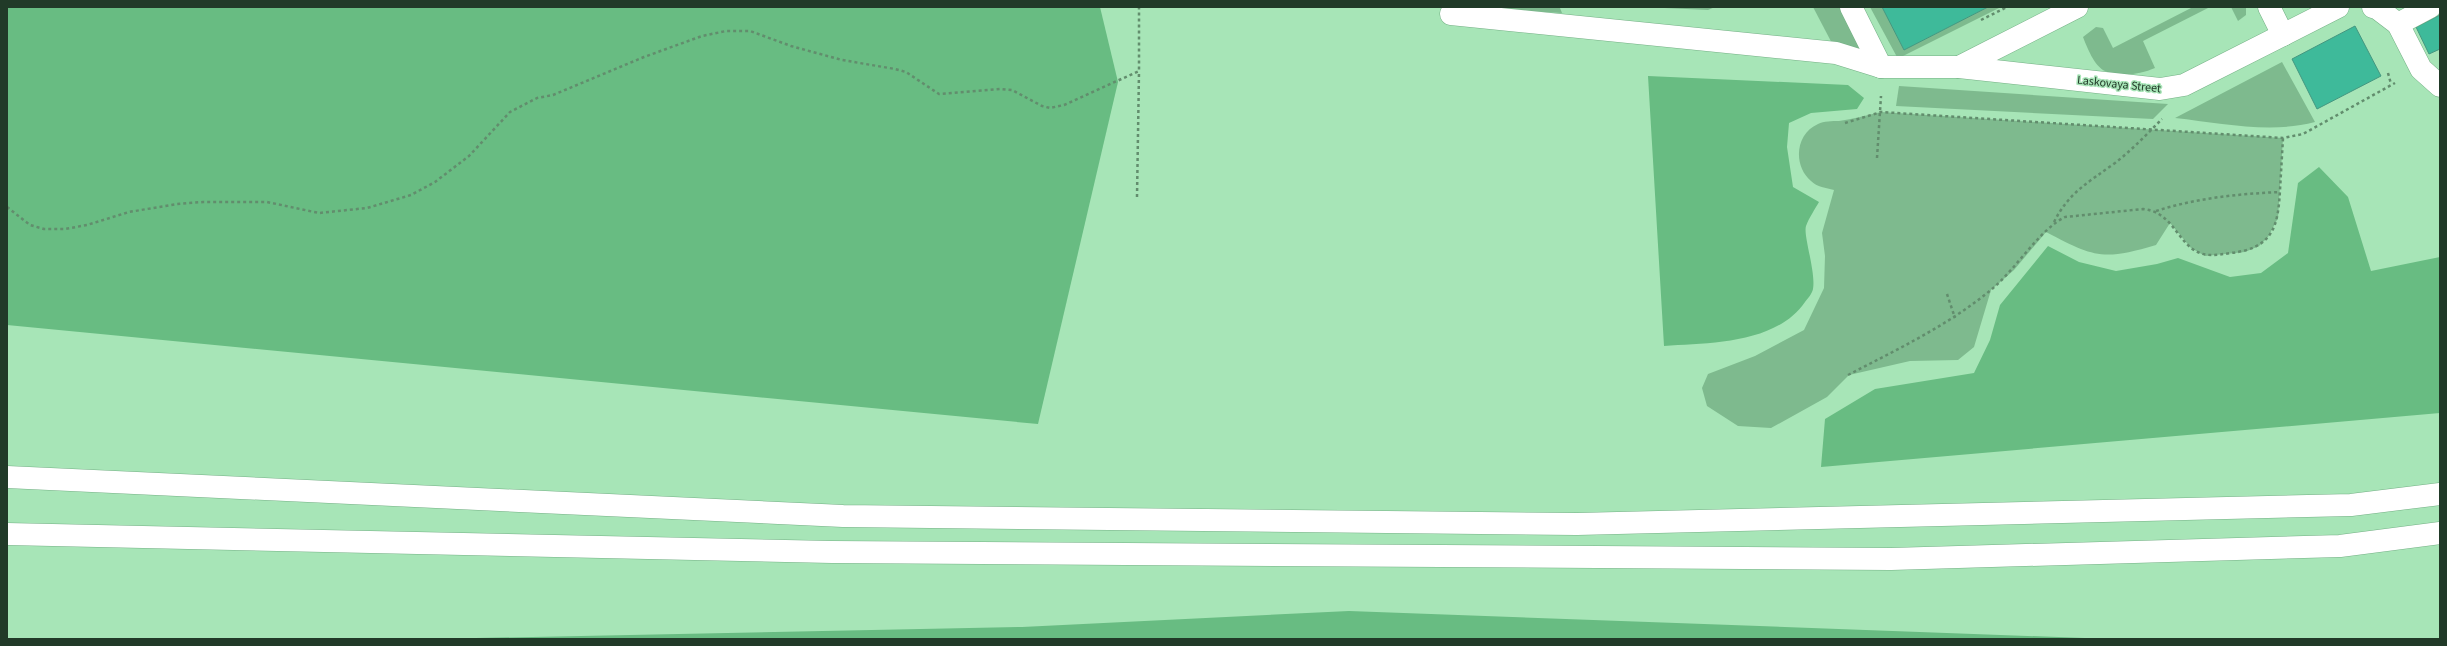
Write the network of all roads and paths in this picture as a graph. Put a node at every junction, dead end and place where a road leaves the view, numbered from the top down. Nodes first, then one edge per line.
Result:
1 (1139, 7) edge
2 (1851, 7) edge
3 (2077, 7) edge
4 (2269, 7) edge
5 (2338, 7) edge
6 (2373, 7) edge
7 (2430, 7) edge
8 (1453, 9) edge
9 (2398, 24) junction
10 (2283, 35) junction
11 (1881, 67) junction
12 (1960, 67) junction
13 (2421, 70) junction
14 (1139, 71) junction
15 (2440, 86) edge
16 (1881, 112) junction
17 (1845, 123) dead end
18 (2153, 130) junction
19 (2283, 138) junction
20 (1877, 158) dead end
21 (2280, 192) junction
22 (1137, 197) dead end
23 (7, 207) edge
24 (2156, 211) junction
25 (2054, 223) junction
26 (1947, 294) dead end
27 (1955, 318) junction
28 (1848, 375) dead end
29 (7, 477) edge
30 (2440, 494) edge
31 (2440, 533) edge
32 (7, 534) edge

1 - 14 path
2 - 11 main road
3 - 12 main road
4 - 10 main road
5 - 10 main road, Laskovaya Street
6 - 9 main road
7 - 9 main road
8 - 11 main road, Laskovaya Street
9 - 13 main road
10 - 12 main road, Laskovaya Street
11 - 12 main road, Laskovaya Street
13 - 15 main road
13 - 19 path
14 - 22 path
14 - 23 path
16 - 17 path
16 - 18 path
16 - 20 path
18 - 19 path
18 - 25 path
19 - 21 path
21 - 24 path
21 - 24 path
24 - 25 path
25 - 27 path
26 - 27 path
27 - 28 path
29 - 30 main road
31 - 32 main road

